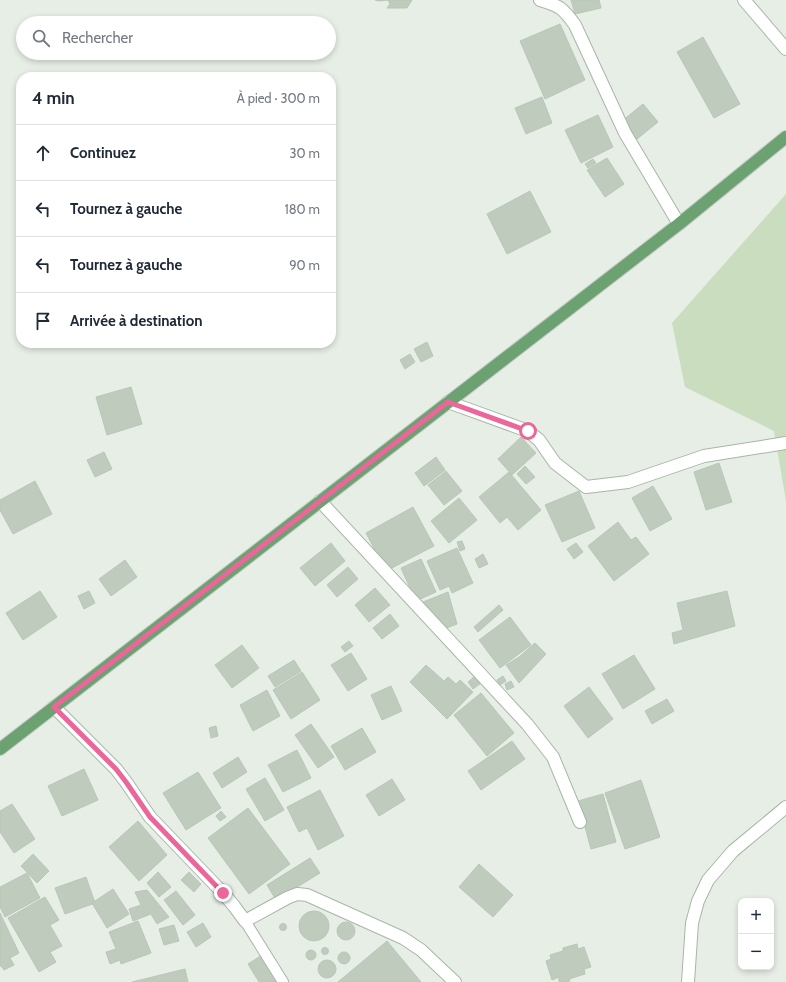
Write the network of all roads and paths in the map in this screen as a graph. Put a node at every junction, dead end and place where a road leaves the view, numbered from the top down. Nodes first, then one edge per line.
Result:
1 (540, 0) edge
2 (744, 0) edge
3 (786, 48) edge
4 (786, 137) edge
5 (679, 224) junction
6 (448, 402) junction
7 (786, 443) edge
8 (320, 502) junction
9 (54, 707) junction
10 (0, 749) edge
11 (786, 807) edge
12 (580, 822) dead end
13 (245, 921) junction
14 (283, 982) edge
15 (455, 982) edge
16 (688, 982) edge

1 - 5 street
2 - 3 street
4 - 5 main road
5 - 6 main road
6 - 7 street
6 - 8 main road
8 - 9 main road
8 - 12 street
9 - 10 main road
9 - 13 street
11 - 16 street
13 - 14 lane
13 - 15 street

